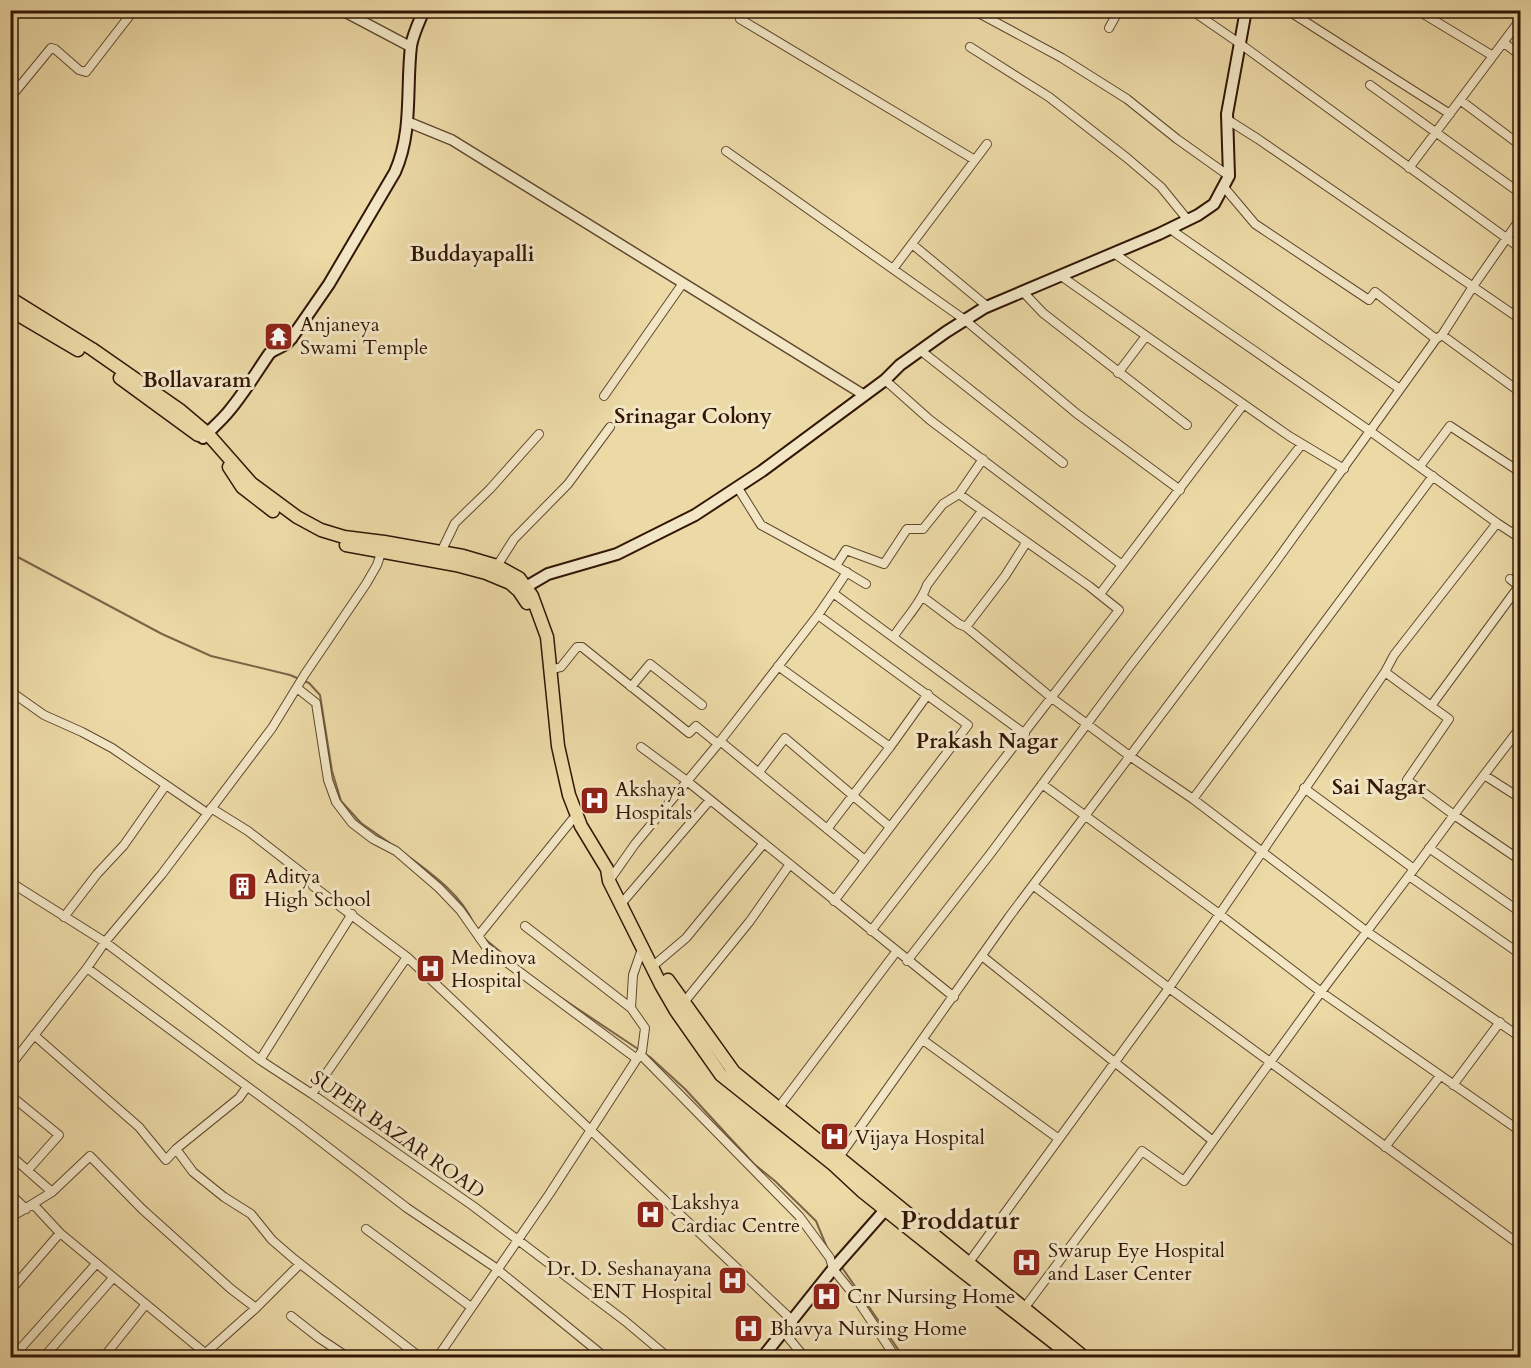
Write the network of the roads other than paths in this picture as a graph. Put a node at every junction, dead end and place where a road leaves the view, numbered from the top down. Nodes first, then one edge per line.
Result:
1 (134, 10) edge
2 (341, 10) edge
3 (424, 10) edge
4 (973, 10) edge
5 (1119, 10) edge
6 (1191, 10) edge
7 (1246, 10) edge
8 (1287, 10) edge
9 (1417, 10) edge
10 (740, 19) dead end
11 (1521, 20) edge
12 (1109, 28) dead end
13 (1239, 43) junction
14 (1504, 43) junction
15 (411, 47) junction
16 (970, 47) dead end
17 (1521, 55) edge
18 (1493, 56) junction
19 (1370, 85) dead end
20 (10, 98) edge
21 (1460, 100) junction
22 (1450, 114) junction
23 (1227, 120) junction
24 (408, 122) junction
25 (1436, 132) junction
26 (987, 144) dead end
27 (1521, 145) edge
28 (726, 151) dead end
29 (975, 160) junction
30 (1409, 168) junction
31 (1226, 181) junction
32 (1521, 193) edge
33 (1187, 219) junction
34 (1521, 219) edge
35 (1170, 229) junction
36 (1506, 238) junction
37 (912, 244) junction
38 (1521, 248) edge
39 (1115, 254) junction
40 (893, 269) junction
41 (1060, 276) junction
42 (683, 284) junction
43 (1474, 285) junction
44 (1024, 293) junction
45 (14, 306) edge
46 (988, 307) junction
47 (1521, 319) edge
48 (965, 320) junction
49 (1146, 336) junction
50 (1439, 337) junction
51 (920, 350) junction
52 (1119, 373) junction
53 (885, 380) junction
54 (1400, 389) junction
55 (1521, 392) edge
56 (864, 395) junction
57 (604, 396) dead end
58 (1244, 405) junction
59 (1187, 425) dead end
60 (610, 427) dead end
61 (1370, 431) junction
62 (539, 434) dead end
63 (205, 436) junction
64 (1302, 444) junction
65 (983, 459) junction
66 (1063, 463) dead end
67 (1420, 466) junction
68 (1344, 469) junction
69 (1521, 472) edge
70 (1433, 476) junction
71 (738, 488) junction
72 (1179, 490) junction
73 (959, 494) junction
74 (982, 511) junction
75 (1497, 523) junction
76 (1521, 538) edge
77 (1026, 543) junction
78 (383, 547) junction
79 (441, 552) junction
80 (455, 560) junction
81 (1122, 565) junction
82 (496, 566) junction
83 (836, 566) junction
84 (847, 572) junction
85 (1510, 579) dead end
86 (866, 584) dead end
87 (1520, 586) edge
88 (523, 589) junction
89 (833, 593) junction
90 (1100, 594) junction
91 (923, 597) junction
92 (818, 615) junction
93 (966, 627) junction
94 (894, 636) junction
95 (778, 666) junction
96 (550, 670) junction
97 (1385, 672) junction
98 (300, 682) junction
99 (631, 687) junction
100 (10, 691) edge
101 (928, 694) junction
102 (1052, 698) junction
103 (702, 705) dead end
104 (1431, 705) junction
105 (1087, 724) junction
106 (1519, 732) edge
107 (1025, 734) junction
108 (719, 742) junction
109 (641, 747) dead end
110 (890, 747) junction
111 (1131, 757) junction
112 (759, 772) junction
113 (1484, 775) junction
114 (687, 781) junction
115 (1042, 784) junction
116 (166, 785) junction
117 (1304, 788) junction
118 (852, 795) junction
119 (1521, 798) edge
120 (710, 800) junction
121 (1193, 800) junction
122 (209, 811) junction
123 (1454, 815) junction
124 (1086, 817) junction
125 (572, 820) junction
126 (890, 827) junction
127 (827, 829) junction
128 (764, 843) junction
129 (1429, 848) junction
130 (1261, 852) junction
131 (865, 860) junction
132 (1521, 860) edge
133 (790, 864) junction
134 (1412, 872) junction
135 (609, 876) junction
136 (10, 882) edge
137 (1034, 886) junction
138 (834, 901) junction
139 (622, 902) junction
140 (1521, 912) edge
141 (352, 914) junction
142 (1218, 914) junction
143 (64, 916) junction
144 (525, 926) dead end
145 (871, 931) junction
146 (1366, 931) junction
147 (478, 935) junction
148 (105, 942) junction
149 (643, 946) junction
150 (896, 952) junction
151 (1521, 954) edge
152 (982, 956) junction
153 (407, 957) junction
154 (907, 961) junction
155 (655, 963) junction
156 (87, 968) junction
157 (1169, 988) junction
158 (1321, 992) junction
159 (954, 997) junction
160 (631, 1008) junction
161 (680, 1008) junction
162 (1500, 1022) junction
163 (34, 1035) junction
164 (1521, 1036) edge
165 (923, 1040) junction
166 (639, 1057) junction
167 (260, 1060) junction
168 (1115, 1061) junction
169 (1270, 1063) junction
170 (10, 1066) edge
171 (1440, 1076) junction
172 (1453, 1085) junction
173 (247, 1086) junction
174 (312, 1094) junction
175 (10, 1095) edge
176 (775, 1112) junction
177 (590, 1131) junction
178 (1521, 1131) edge
179 (1059, 1139) junction
180 (1213, 1141) junction
181 (1385, 1147) junction
182 (177, 1149) junction
183 (10, 1155) edge
184 (837, 1161) junction
185 (28, 1170) junction
186 (52, 1192) junction
187 (10, 1194) edge
188 (30, 1206) junction
189 (885, 1210) junction
190 (10, 1218) edge
191 (366, 1229) dead end
192 (60, 1233) junction
193 (517, 1239) junction
194 (1521, 1245) edge
195 (96, 1264) junction
196 (300, 1264) junction
197 (966, 1266) junction
198 (833, 1269) junction
199 (497, 1270) junction
200 (113, 1278) junction
201 (10, 1291) edge
202 (146, 1304) junction
203 (471, 1307) junction
204 (256, 1308) junction
205 (1022, 1311) junction
206 (291, 1316) dead end
207 (793, 1321) junction
208 (783, 1331) junction
209 (205, 1356) edge
210 (12, 1358) edge
211 (43, 1358) edge
212 (103, 1358) edge
213 (349, 1358) edge
214 (421, 1358) edge
215 (437, 1358) edge
216 (606, 1358) edge
217 (669, 1358) edge
218 (762, 1358) edge
219 (805, 1358) edge
220 (896, 1358) edge
221 (1074, 1358) edge
222 (1086, 1358) edge

1 - 20 street
2 - 15 street
3 - 15 main road
4 - 31 street
5 - 12 street
6 - 13 street
7 - 13 main road
8 - 22 street
9 - 18 street
10 - 29 street
11 - 14 street
13 - 23 main road
13 - 30 street
14 - 17 street
14 - 18 street
15 - 24 main road
16 - 33 street
18 - 21 street
19 - 25 street
21 - 22 street
21 - 27 street
22 - 25 street
23 - 31 main road
23 - 43 street
24 - 42 street
24 - 63 main road
25 - 30 street
25 - 32 street
26 - 29 street
28 - 40 street
29 - 37 street
30 - 36 street
31 - 33 main road
31 - 50 street
33 - 35 main road
34 - 36 street
35 - 39 main road
35 - 54 street
36 - 38 street
36 - 43 street
37 - 40 street
37 - 46 street
39 - 41 main road
39 - 61 street
40 - 48 street
41 - 44 main road
41 - 49 street
42 - 56 street
42 - 57 street
43 - 47 street
43 - 50 street
44 - 46 main road
44 - 52 street
45 - 63 main road
46 - 48 main road
48 - 51 main road
48 - 72 street
49 - 52 street
49 - 58 street
50 - 54 street
50 - 55 street
51 - 53 main road
51 - 66 street
52 - 59 street
53 - 56 main road
53 - 65 street
54 - 61 street
56 - 71 main road
58 - 64 street
58 - 72 street
60 - 82 street
61 - 67 street
61 - 68 street
62 - 79 street
63 - 78 main road
64 - 68 street
64 - 105 street
65 - 73 street
65 - 81 street
67 - 69 street
67 - 70 street
68 - 111 street
70 - 75 street
70 - 121 street
71 - 83 street
71 - 88 main road
72 - 81 street
73 - 74 street
73 - 83 street
74 - 77 street
74 - 91 street
75 - 76 street
75 - 97 street
77 - 90 street
77 - 93 street
78 - 79 main road
78 - 80 main road
78 - 98 street
79 - 80 main road
80 - 82 main road
80 - 88 main road
81 - 90 street
82 - 88 main road
83 - 84 street
84 - 86 street
84 - 89 street
85 - 87 street
87 - 104 street
88 - 96 main road
88 - 125 main road
89 - 92 street
89 - 94 street
90 - 102 street
91 - 93 street
91 - 94 street
92 - 95 street
92 - 101 street
93 - 102 street
94 - 107 street
95 - 108 street
95 - 110 street
96 - 99 street
96 - 135 main road
97 - 104 street
97 - 117 street
98 - 122 street
98 - 147 street
99 - 103 street
99 - 108 street
100 - 116 street
101 - 110 street
101 - 126 street
102 - 105 street
102 - 107 street
104 - 123 street
105 - 111 street
105 - 115 street
106 - 113 street
107 - 145 street
108 - 112 street
108 - 114 street
109 - 114 street
110 - 118 street
111 - 121 street
111 - 124 street
112 - 118 street
112 - 127 street
113 - 119 street
113 - 123 street
114 - 120 street
114 - 135 street
115 - 124 street
115 - 154 street
116 - 122 street
116 - 143 street
117 - 130 street
117 - 134 street
118 - 126 street
118 - 127 street
120 - 128 street
120 - 139 street
121 - 130 street
122 - 141 street
122 - 148 street
123 - 129 street
123 - 132 street
124 - 137 street
124 - 142 street
125 - 135 main road
125 - 147 street
126 - 131 street
127 - 131 street
128 - 133 street
128 - 155 street
129 - 134 street
129 - 140 street
130 - 142 street
130 - 146 street
131 - 138 street
133 - 138 street
133 - 161 street
134 - 146 street
134 - 151 street
135 - 139 main road
136 - 143 street, SUPER BAZAR ROAD
137 - 152 street
137 - 157 street
138 - 145 street
139 - 149 main road
139 - 155 main road
141 - 153 street
141 - 167 street
142 - 157 street
142 - 158 street
143 - 148 street, SUPER BAZAR ROAD
144 - 160 street
145 - 150 street
146 - 158 street
146 - 162 street
147 - 166 street
148 - 156 street
148 - 167 street, SUPER BAZAR ROAD
149 - 155 main road
149 - 160 street
150 - 154 street
150 - 176 street
152 - 159 street
152 - 168 street
153 - 174 street
153 - 177 street
154 - 159 street
155 - 161 main road
156 - 163 street
156 - 173 street
157 - 168 street
157 - 169 street
158 - 169 street
158 - 171 street
159 - 165 street
160 - 166 street
161 - 176 main road
162 - 164 street
162 - 172 street
163 - 170 street
163 - 182 street
165 - 179 street
165 - 184 street
166 - 177 street
166 - 198 street
167 - 174 street, SUPER BAZAR ROAD
168 - 179 street
168 - 180 street
169 - 180 street
169 - 181 street
171 - 172 street
171 - 181 street
172 - 178 street
173 - 182 street
173 - 199 street
174 - 193 street, SUPER BAZAR ROAD
175 - 185 street
176 - 184 main road
177 - 193 street
177 - 207 street
179 - 197 street
180 - 205 street
181 - 194 street
182 - 196 street
183 - 185 street
184 - 189 main road
184 - 197 main road
185 - 186 street
186 - 188 street
186 - 204 street
187 - 188 street
188 - 190 street
188 - 192 street
189 - 197 main road
189 - 198 main road
191 - 203 street
192 - 195 street
192 - 201 street
193 - 199 street
193 - 217 street, SUPER BAZAR ROAD
195 - 200 street
195 - 210 street
196 - 204 street
196 - 214 street
197 - 205 main road
198 - 207 main road
198 - 220 street
199 - 203 street
199 - 216 street
200 - 202 street
200 - 211 street
202 - 209 street
202 - 212 street
203 - 215 street
204 - 209 street
205 - 221 main road
205 - 222 main road
206 - 213 street
207 - 208 main road
208 - 218 main road
208 - 219 street

